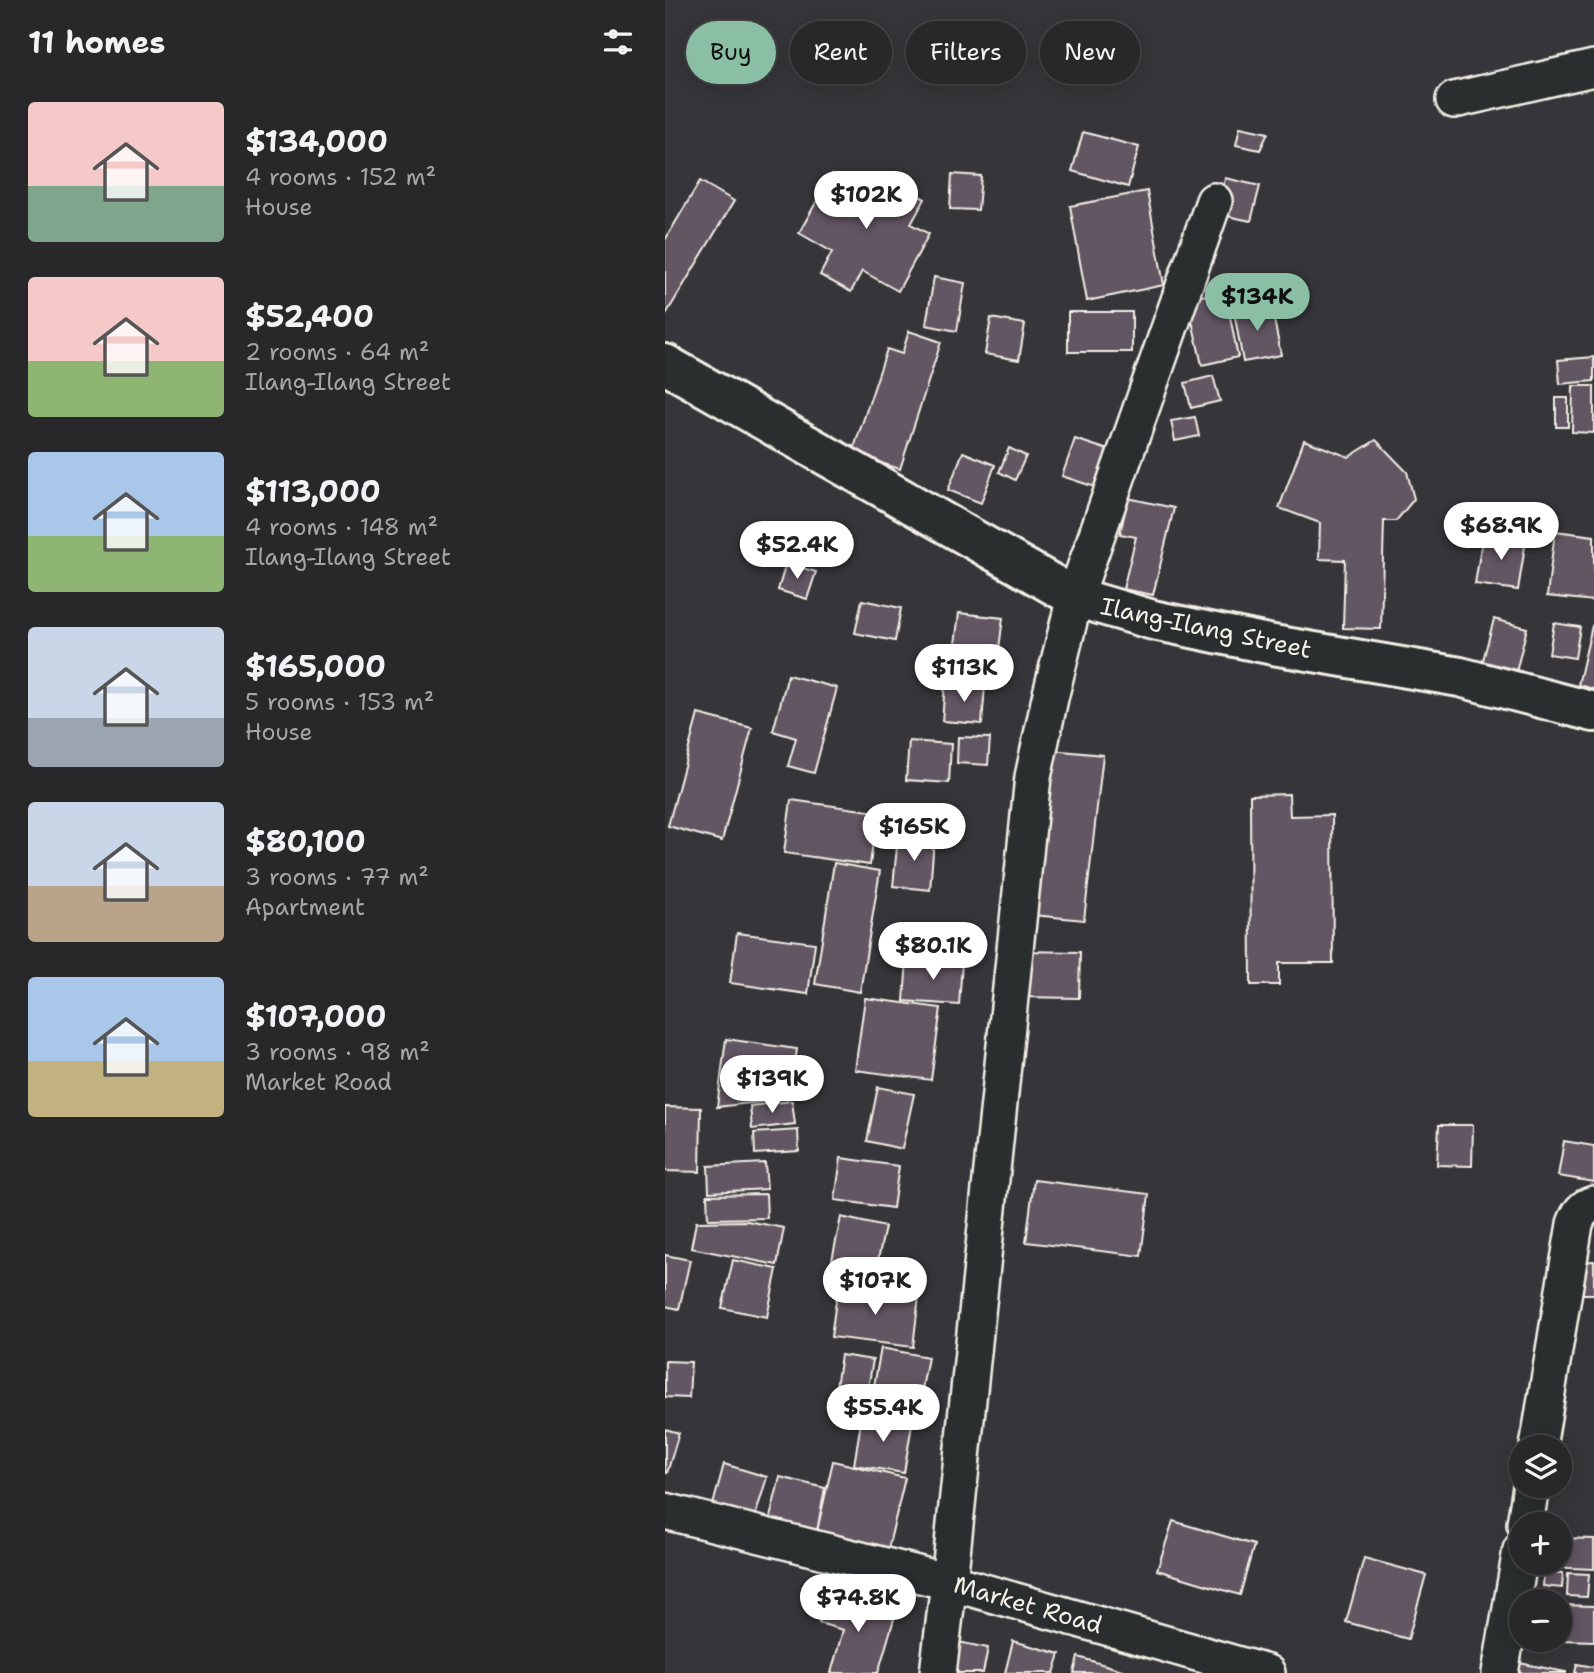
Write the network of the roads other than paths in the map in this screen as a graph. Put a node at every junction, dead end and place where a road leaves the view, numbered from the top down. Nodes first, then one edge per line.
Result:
1 (1594, 68) edge
2 (1454, 100) dead end
3 (1214, 201) dead end
4 (665, 364) edge
5 (1075, 597) junction
6 (1594, 712) edge
7 (1589, 1205) edge
8 (1540, 1435) edge
9 (665, 1511) edge
10 (1517, 1575) edge
11 (949, 1582) junction
12 (938, 1673) edge
13 (1267, 1673) edge
14 (1500, 1673) edge

1 - 2 street
3 - 5 street
4 - 5 main road, Ilang-Ilang Street
5 - 6 main road, Ilang-Ilang Street
5 - 11 street
7 - 8 street
9 - 11 street, Market Road
10 - 14 street
11 - 12 street
11 - 13 street, Market Road

